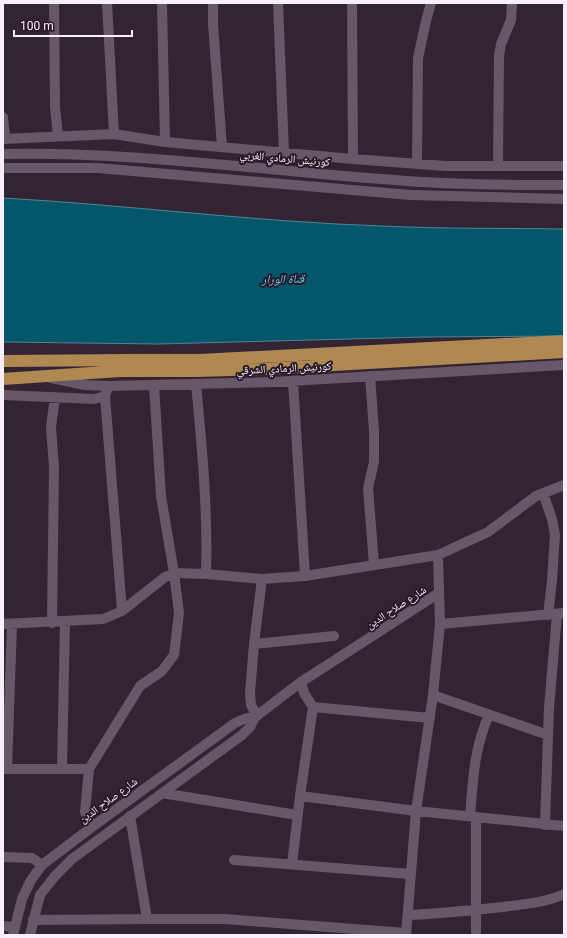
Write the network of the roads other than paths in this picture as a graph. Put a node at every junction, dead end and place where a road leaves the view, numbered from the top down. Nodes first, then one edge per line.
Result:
1 (54, 3) edge
2 (107, 3) edge
3 (162, 3) edge
4 (213, 3) edge
5 (278, 3) edge
6 (352, 3) edge
7 (431, 3) edge
8 (512, 3) edge
9 (3, 117) edge
10 (114, 134) junction
11 (58, 136) junction
12 (4, 138) edge
13 (165, 142) junction
14 (222, 147) junction
15 (284, 153) junction
16 (3, 154) edge
17 (353, 159) junction
18 (203, 163) junction
19 (416, 163) junction
20 (564, 164) edge
21 (498, 166) junction
22 (3, 168) edge
23 (202, 176) junction
24 (564, 185) edge
25 (564, 199) edge
26 (564, 341) edge
27 (564, 352) edge
28 (3, 362) edge
29 (564, 365) edge
30 (43, 376) junction
31 (370, 376) junction
32 (3, 379) edge
33 (293, 381) junction
34 (196, 384) junction
35 (154, 385) junction
36 (107, 391) junction
37 (3, 395) edge
38 (55, 398) junction
39 (564, 485) edge
40 (543, 493) junction
41 (438, 555) junction
42 (374, 565) junction
43 (174, 573) junction
44 (206, 574) junction
45 (305, 576) junction
46 (262, 579) junction
47 (439, 593) junction
48 (122, 611) junction
49 (556, 614) edge
50 (65, 622) junction
51 (52, 623) junction
52 (7, 624) edge
53 (440, 624) junction
54 (334, 636) dead end
55 (254, 644) junction
56 (301, 682) junction
57 (433, 695) junction
58 (313, 707) junction
59 (489, 714) junction
60 (256, 717) junction
61 (430, 718) junction
62 (548, 735) junction
63 (5, 769) edge
64 (62, 769) junction
65 (89, 769) junction
66 (162, 793) junction
67 (300, 796) junction
68 (416, 811) junction
69 (297, 815) junction
70 (130, 816) junction
71 (473, 816) junction
72 (545, 825) junction
73 (564, 826) edge
74 (92, 827) junction
75 (3, 857) edge
76 (234, 860) dead end
77 (292, 864) junction
78 (42, 865) junction
79 (410, 874) junction
80 (564, 894) edge
81 (476, 914) junction
82 (408, 915) junction
83 (147, 918) junction
84 (33, 920) junction
85 (3, 926) edge
86 (14, 931) edge
87 (475, 933) edge
88 (406, 934) edge
89 (30, 935) edge

1 - 11 street
2 - 10 street
3 - 13 street
4 - 14 street
5 - 15 street
6 - 17 street
7 - 19 street
8 - 21 street
9 - 12 street
10 - 11 street
10 - 13 street
11 - 12 street
13 - 14 street
14 - 15 street
15 - 17 street
16 - 18 street, كورنيش الرمادي الغربي
17 - 19 street
18 - 23 street
18 - 24 street, كورنيش الرمادي الغربي
19 - 21 street
20 - 21 street
22 - 23 street
23 - 25 street
26 - 28 main road, كورنيش الرمادي الشرقي
27 - 30 main road, كورنيش الرمادي الشرقي
29 - 31 street
30 - 32 main road, كورنيش الرمادي الشرقي
30 - 36 street
31 - 33 street
31 - 42 street
33 - 34 street
33 - 45 street
34 - 35 street
34 - 44 street
35 - 36 street
35 - 43 street
36 - 38 street
36 - 48 street
37 - 38 street
38 - 51 street
39 - 40 street
40 - 41 street
40 - 49 street
41 - 42 street
41 - 47 street, شارع صلاح الدين
42 - 45 street
43 - 44 street
43 - 48 street
43 - 65 street
44 - 46 street
45 - 46 street
46 - 55 street
47 - 53 street
47 - 56 street, شارع صلاح الدين
48 - 50 street
49 - 53 street
49 - 62 street
50 - 51 street
50 - 64 street
51 - 52 street
52 - 63 street
53 - 57 street
54 - 55 street
55 - 60 street
56 - 58 street
56 - 60 street, شارع صلاح الدين
57 - 59 street
57 - 61 street
58 - 61 street
58 - 67 street
59 - 62 street
59 - 71 street
60 - 66 street, شارع صلاح الدين
60 - 74 street, شارع صلاح الدين
61 - 68 street
62 - 72 street
63 - 64 street
64 - 65 street
65 - 74 street
66 - 69 street
66 - 70 street, شارع صلاح الدين
67 - 68 street
67 - 69 street
68 - 71 street
68 - 79 street
69 - 77 street
70 - 83 street
70 - 84 street, شارع صلاح الدين
71 - 72 street
71 - 81 street
72 - 73 street
74 - 78 street, شارع صلاح الدين
75 - 78 street
76 - 77 street
77 - 79 street
78 - 86 street, شارع صلاح الدين
79 - 82 street
80 - 81 street
81 - 82 street
81 - 87 street
82 - 88 street
83 - 84 street
83 - 88 street
84 - 89 street, شارع صلاح الدين
85 - 86 street

